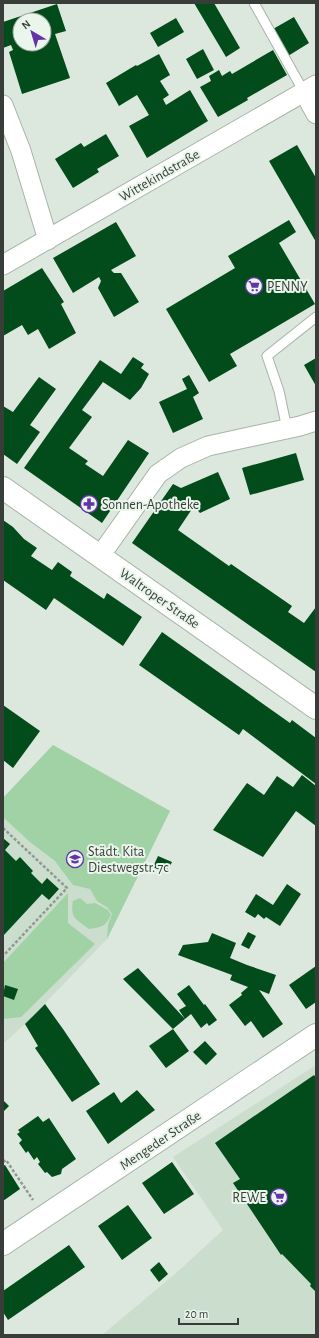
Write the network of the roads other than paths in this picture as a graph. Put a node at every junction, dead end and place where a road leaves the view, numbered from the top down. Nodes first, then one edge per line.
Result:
1 (254, 3) edge
2 (310, 88) edge
3 (3, 105) edge
4 (316, 114) edge
5 (48, 240) junction
6 (3, 265) edge
7 (316, 317) edge
8 (316, 420) edge
9 (287, 429) junction
10 (3, 488) edge
11 (100, 556) junction
12 (316, 708) edge
13 (316, 1034) edge
14 (3, 1244) edge

1 - 2 lane
2 - 4 street
2 - 5 street, Wittekindstraße
3 - 5 street
5 - 6 street, Wittekindstraße
7 - 9 lane
8 - 9 street
9 - 11 street
10 - 11 main road, Waltroper Straße
11 - 12 main road, Waltroper Straße
13 - 14 main road, Mengeder Straße

